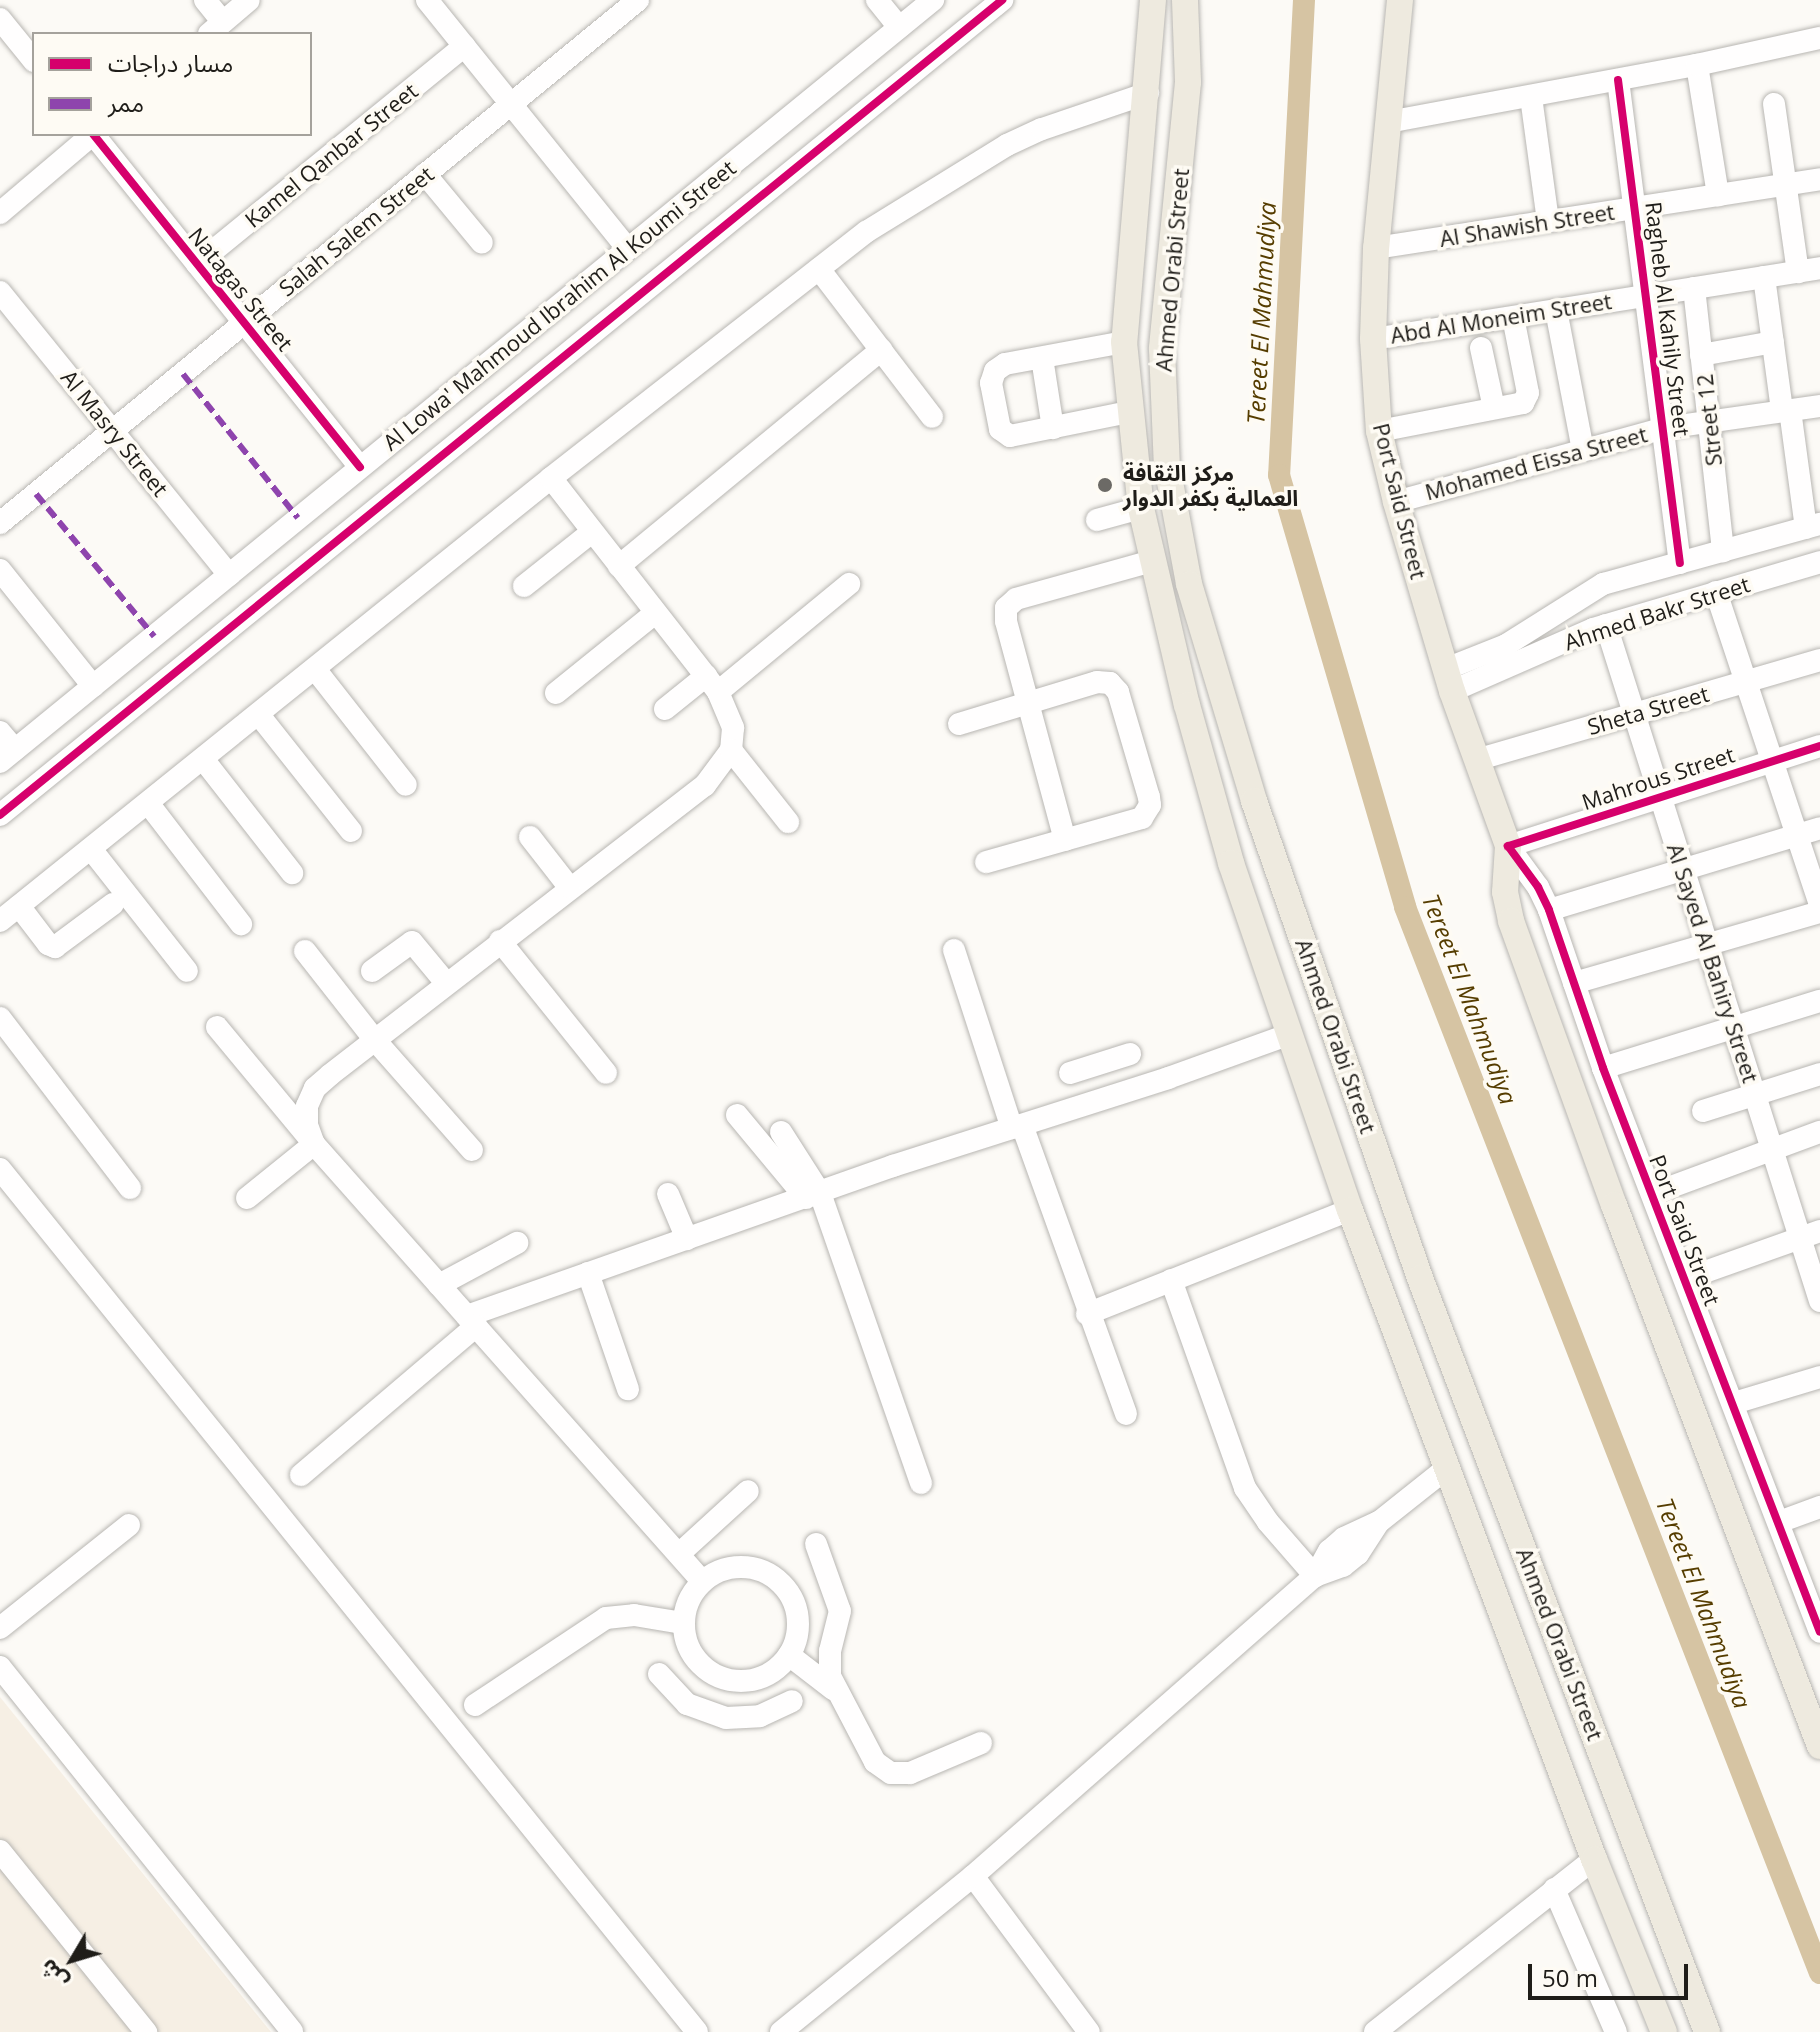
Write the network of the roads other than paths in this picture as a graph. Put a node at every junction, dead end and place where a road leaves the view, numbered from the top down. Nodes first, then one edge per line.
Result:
1 (205, 0) edge
2 (249, 0) edge
3 (427, 0) edge
4 (638, 0) edge
5 (877, 0) edge
6 (933, 0) edge
7 (1002, 0) edge
8 (1153, 0) edge
9 (1185, 0) edge
10 (1400, 0) edge
11 (0, 19) edge
12 (899, 27) junction
13 (216, 28) edge
14 (1820, 38) edge
15 (464, 46) junction
16 (32, 59) edge
17 (1697, 65) junction
18 (1618, 80) junction
19 (1148, 93) junction
20 (1531, 97) junction
21 (512, 104) junction
22 (1774, 104) dead end
23 (1388, 122) junction
24 (91, 136) edge
25 (95, 136) edge
26 (425, 174) junction
27 (1820, 179) edge
28 (1785, 185) junction
29 (1718, 195) junction
30 (1636, 208) junction
31 (0, 213) edge
32 (1548, 221) junction
33 (482, 243) dead end
34 (1376, 248) junction
35 (628, 249) junction
36 (197, 264) junction
37 (819, 269) junction
38 (1809, 270) edge
39 (1764, 277) junction
40 (1694, 288) junction
41 (0, 292) edge
42 (1647, 296) junction
43 (1556, 310) junction
44 (1513, 317) junction
45 (245, 323) junction
46 (1373, 339) junction
47 (1124, 342) junction
48 (1773, 342) junction
49 (1481, 348) dead end
50 (881, 350) junction
51 (1701, 355) junction
52 (1042, 358) junction
53 (1820, 406) edge
54 (1494, 408) junction
55 (1786, 410) junction
56 (1129, 412) junction
57 (932, 417) dead end
58 (1709, 421) junction
59 (1053, 428) junction
60 (1664, 428) junction
61 (113, 431) junction
62 (1379, 431) junction
63 (1583, 450) junction
64 (360, 467) junction
65 (551, 478) junction
66 (1396, 502) junction
67 (1141, 508) junction
68 (1097, 520) dead end
69 (0, 523) edge
70 (1813, 526) edge
71 (592, 532) junction
72 (1723, 551) junction
73 (1152, 561) junction
74 (1820, 562) edge
75 (1680, 563) junction
76 (619, 566) junction
77 (0, 570) edge
78 (229, 575) junction
79 (849, 584) dead end
80 (524, 586) dead end
81 (1716, 592) junction
82 (1576, 599) junction
83 (655, 613) junction
84 (1553, 616) junction
85 (1600, 627) junction
86 (1567, 640) junction
87 (1820, 660) edge
88 (315, 669) junction
89 (1449, 680) junction
90 (1746, 681) junction
91 (712, 684) junction
92 (93, 686) junction
93 (556, 693) dead end
94 (1028, 703) junction
95 (665, 709) dead end
96 (1634, 713) junction
97 (259, 715) junction
98 (959, 724) dead end
99 (0, 732) edge
100 (1820, 746) edge
101 (731, 750) junction
102 (7, 756) edge
103 (203, 759) junction
104 (1476, 760) junction
105 (1773, 761) junction
106 (406, 785) dead end
107 (1661, 796) junction
108 (148, 803) junction
109 (0, 815) edge
110 (788, 822) dead end
111 (1820, 828) edge
112 (351, 831) dead end
113 (1797, 835) junction
114 (530, 837) dead end
115 (1065, 840) junction
116 (1508, 846) junction
117 (91, 849) junction
118 (986, 862) dead end
119 (1685, 871) junction
120 (292, 873) dead end
121 (569, 887) junction
122 (113, 904) dead end
123 (1820, 905) edge
124 (19, 906) junction
125 (1549, 910) junction
126 (1820, 912) edge
127 (0, 921) edge
128 (241, 924) dead end
129 (500, 941) junction
130 (1707, 946) junction
131 (954, 950) dead end
132 (305, 951) dead end
133 (187, 971) dead end
134 (372, 971) dead end
135 (446, 983) junction
136 (1574, 983) junction
137 (1820, 1001) edge
138 (0, 1018) edge
139 (217, 1027) dead end
140 (1732, 1028) junction
141 (1290, 1034) junction
142 (374, 1039) junction
143 (1130, 1054) dead end
144 (1092, 1066) junction
145 (1603, 1068) junction
146 (606, 1073) dead end
147 (1070, 1073) dead end
148 (1820, 1074) edge
149 (1755, 1094) junction
150 (1103, 1099) junction
151 (1703, 1111) dead end
152 (737, 1115) dead end
153 (1017, 1126) junction
154 (781, 1132) dead end
155 (1820, 1132) edge
156 (314, 1144) junction
157 (472, 1150) dead end
158 (1772, 1150) junction
159 (0, 1169) edge
160 (130, 1188) dead end
161 (668, 1194) dead end
162 (1652, 1194) junction
163 (813, 1196) junction
164 (247, 1198) dead end
165 (1350, 1210) junction
166 (1810, 1235) edge
167 (687, 1239) junction
168 (517, 1243) dead end
169 (588, 1273) junction
170 (1685, 1279) junction
171 (1171, 1280) junction
172 (439, 1285) junction
173 (1820, 1301) edge
174 (1087, 1314) junction
175 (472, 1321) junction
176 (1820, 1377) edge
177 (628, 1389) dead end
178 (1734, 1403) junction
179 (1126, 1414) dead end
180 (1447, 1468) junction
181 (301, 1475) dead end
182 (921, 1483) dead end
183 (748, 1491) dead end
184 (1820, 1507) edge
185 (1779, 1522) junction
186 (129, 1525) dead end
187 (816, 1544) dead end
188 (679, 1554) junction
189 (1315, 1576) junction
190 (702, 1581) junction
191 (683, 1623) junction
192 (0, 1628) edge
193 (1820, 1632) edge
194 (789, 1655) junction
195 (0, 1667) edge
196 (659, 1674) dead end
197 (733, 1682) junction
198 (833, 1689) junction
199 (792, 1701) dead end
200 (475, 1705) dead end
201 (726, 1718) junction
202 (981, 1743) dead end
203 (1820, 1746) edge
204 (0, 1851) edge
205 (1594, 1859) junction
206 (973, 1876) junction
207 (1554, 1889) junction
208 (1387, 2028) edge
209 (146, 2032) edge
210 (292, 2032) edge
211 (697, 2032) edge
212 (781, 2032) edge
213 (1089, 2032) edge
214 (1616, 2032) edge
215 (1664, 2032) edge
216 (1707, 2032) edge

1 - 13 street
2 - 13 street
3 - 15 street
4 - 21 street, Salah Salem Street
5 - 12 street
6 - 12 street, Al Lowa' Mahmoud Ibrahim Al Koumi Street
7 - 109 street
8 - 19 main road, Ahmed Orabi Street
9 - 216 main road, Ahmed Orabi Street
10 - 23 main road, Port Said Street
11 - 16 street
12 - 35 street, Al Lowa' Mahmoud Ibrahim Al Koumi Street
14 - 17 street
15 - 21 street
15 - 36 street, Kamel Qanbar Street
17 - 18 street
17 - 29 street
18 - 20 street
18 - 30 street, Ragheb Al Kahily Street
19 - 37 street
19 - 47 main road, Ahmed Orabi Street
20 - 23 street
20 - 32 street
21 - 26 street, Salah Salem Street
21 - 35 street
22 - 28 street
23 - 34 main road, Port Said Street
24 - 31 street
25 - 36 street, Natagas Street
26 - 33 street
26 - 45 street, Salah Salem Street
27 - 28 street, Al Shawish Street
28 - 29 street, Al Shawish Street
28 - 38 street
29 - 30 street, Al Shawish Street
30 - 32 street, Al Shawish Street
30 - 42 street, Ragheb Al Kahily Street
32 - 34 street, Al Shawish Street
34 - 46 main road, Port Said Street
35 - 64 street, Al Lowa' Mahmoud Ibrahim Al Koumi Street
36 - 45 street, Natagas Street
37 - 50 street
37 - 65 street
38 - 39 street, Abd Al Moneim Street
39 - 40 street, Abd Al Moneim Street
39 - 48 street
40 - 42 street, Abd Al Moneim Street
40 - 51 street, Street 12
41 - 61 street, Al Masry Street
42 - 43 street, Abd Al Moneim Street
42 - 60 street, Ragheb Al Kahily Street
43 - 44 street, Abd Al Moneim Street
43 - 63 street
44 - 46 street, Abd Al Moneim Street
44 - 54 street
45 - 61 street, Salah Salem Street
45 - 64 street, Natagas Street
46 - 62 main road, Port Said Street
47 - 52 street
47 - 56 main road, Ahmed Orabi Street
48 - 51 street
48 - 55 street
49 - 54 street
50 - 57 street
50 - 76 street
51 - 58 street, Street 12
52 - 59 street
52 - 59 street
53 - 55 street, Mohamed Eissa Street
54 - 62 street
55 - 58 street, Mohamed Eissa Street
55 - 70 street
56 - 59 street
56 - 67 main road, Ahmed Orabi Street
58 - 60 street, Mohamed Eissa Street
58 - 72 street, Street 12
60 - 63 street, Mohamed Eissa Street
60 - 75 street, Ragheb Al Kahily Street
61 - 69 street, Salah Salem Street
61 - 78 street, Al Masry Street
62 - 66 main road, Port Said Street
63 - 66 street, Mohamed Eissa Street
64 - 78 street, Al Lowa' Mahmoud Ibrahim Al Koumi Street
65 - 71 street
65 - 88 street
66 - 89 main road, Port Said Street
67 - 68 street
67 - 73 main road, Ahmed Orabi Street
70 - 72 street, Ahmed Bakr Street
71 - 76 street
71 - 80 street
72 - 75 street, Ahmed Bakr Street
73 - 94 street
73 - 141 main road, Ahmed Orabi Street
74 - 81 street, Ahmed Bakr Street
75 - 82 street, Ahmed Bakr Street
76 - 83 street
77 - 92 street
78 - 92 street, Al Lowa' Mahmoud Ibrahim Al Koumi Street
79 - 91 street
81 - 85 street, Ahmed Bakr Street
81 - 90 street
82 - 84 street, Ahmed Bakr Street
82 - 85 street, Al Sayed Al Bahiry Street
83 - 91 street
83 - 93 street
84 - 86 street
84 - 89 street, Ahmed Bakr Street
85 - 86 street, Ahmed Bakr Street
85 - 96 street, Al Sayed Al Bahiry Street
86 - 89 street, Ahmed Bakr Street
87 - 90 street, Sheta Street
88 - 97 street
88 - 106 street
89 - 104 main road, Port Said Street
90 - 96 street, Sheta Street
90 - 105 street
91 - 95 street
91 - 101 street
92 - 102 street, Al Lowa' Mahmoud Ibrahim Al Koumi Street
94 - 98 street
94 - 115 street
94 - 115 street
96 - 104 street, Sheta Street
96 - 107 street, Al Sayed Al Bahiry Street
97 - 103 street
97 - 112 street
99 - 102 street
100 - 105 street, Mahrous Street
101 - 110 street
101 - 121 street
103 - 108 street
103 - 120 street
104 - 116 main road, Port Said Street
105 - 107 street, Mahrous Street
105 - 113 street
107 - 116 street, Mahrous Street
107 - 119 street, Al Sayed Al Bahiry Street
108 - 117 street
108 - 128 street
111 - 113 street
113 - 119 street
113 - 123 street
114 - 121 street
115 - 118 street
116 - 125 street, Port Said Street
116 - 203 main road, Port Said Street
117 - 124 street
117 - 133 street
119 - 125 street
119 - 130 street, Al Sayed Al Bahiry Street
121 - 129 street
122 - 124 street
124 - 127 street
125 - 136 street, Port Said Street
126 - 130 street
129 - 135 street
129 - 146 street
130 - 136 street
130 - 140 street, Al Sayed Al Bahiry Street
131 - 153 street
132 - 142 street
134 - 135 street
135 - 142 street
136 - 145 street, Port Said Street
137 - 140 street
138 - 160 street
139 - 156 street
140 - 145 street
140 - 149 street, Al Sayed Al Bahiry Street
141 - 150 street
141 - 165 main road, Ahmed Orabi Street
142 - 156 street
142 - 157 street
143 - 144 street
144 - 147 street
144 - 150 street
145 - 162 street, Port Said Street
148 - 149 street
149 - 151 street
149 - 158 street, Al Sayed Al Bahiry Street
150 - 153 street
152 - 163 street
153 - 163 street
153 - 174 street
154 - 163 street
155 - 158 street
156 - 164 street
156 - 172 street
158 - 162 street
158 - 166 street, Al Sayed Al Bahiry Street
159 - 211 street
161 - 167 street
162 - 170 street, Port Said Street
163 - 167 street
163 - 182 street
165 - 171 street
165 - 180 main road, Ahmed Orabi Street
166 - 170 street
166 - 173 street, Al Sayed Al Bahiry Street
167 - 169 street
168 - 172 street
169 - 175 street
169 - 177 street
170 - 178 street, Port Said Street
171 - 174 street
171 - 189 street
172 - 175 street
174 - 179 street
175 - 181 street
175 - 188 street
176 - 178 street
178 - 185 street, Port Said Street
180 - 189 street
180 - 205 main road, Ahmed Orabi Street
183 - 188 street
184 - 185 street
185 - 193 street, Port Said Street
186 - 192 street
187 - 198 street
188 - 190 street
189 - 206 street
190 - 191 street
190 - 194 street
191 - 197 street
191 - 200 street
194 - 197 street
194 - 198 street
195 - 210 street
196 - 201 street
197 - 201 street
198 - 202 street
199 - 201 street
204 - 209 street
205 - 207 street
205 - 215 main road, Ahmed Orabi Street
206 - 212 street
206 - 213 street
207 - 208 street
207 - 214 street

